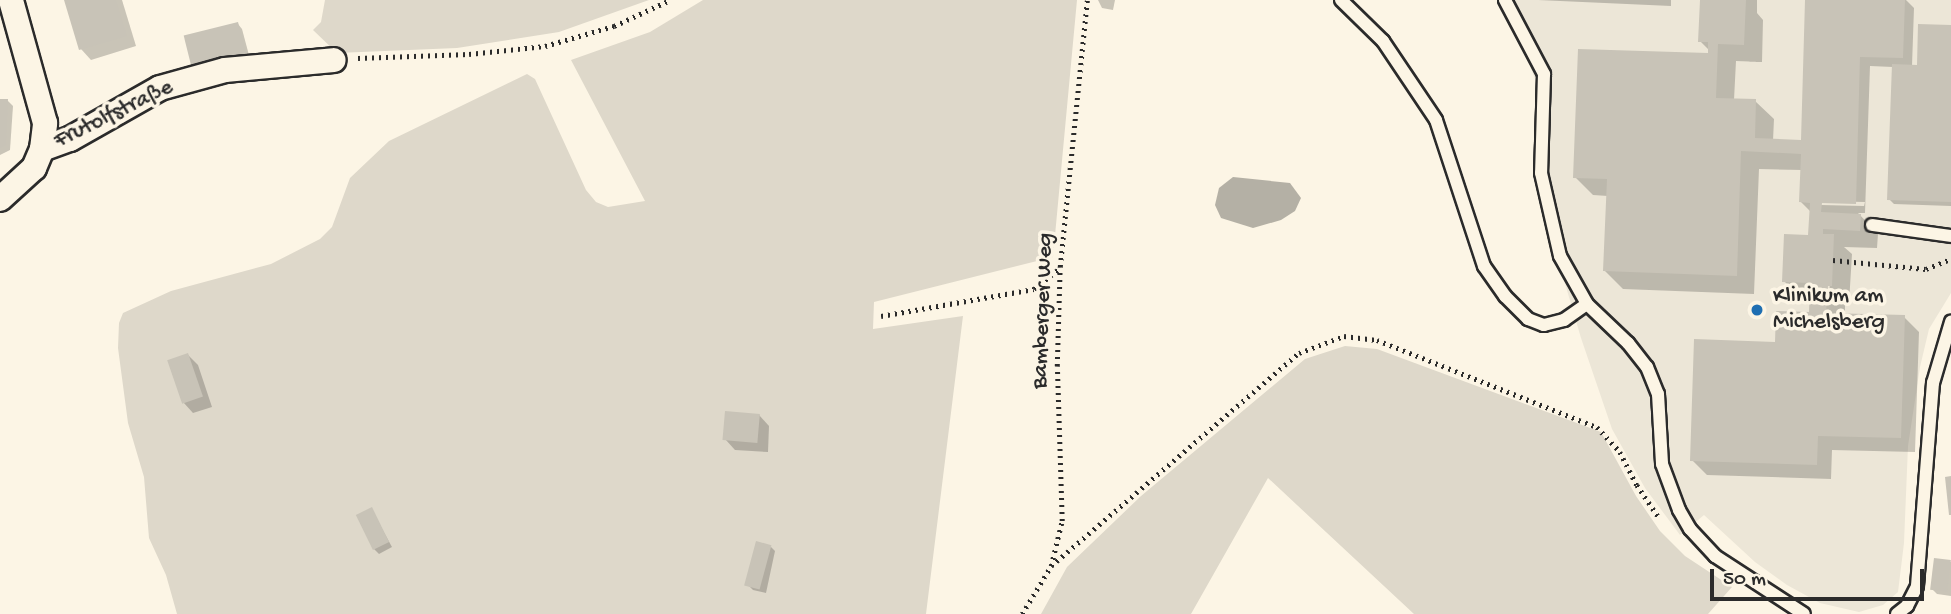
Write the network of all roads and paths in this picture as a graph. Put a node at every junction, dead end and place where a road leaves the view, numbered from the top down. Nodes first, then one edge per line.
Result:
1 (11, 0) edge
2 (670, 0) edge
3 (1087, 0) edge
4 (1340, 0) edge
5 (1505, 0) edge
6 (334, 60) joint
7 (42, 149) junction
8 (0, 199) edge
9 (1872, 225) dead end
10 (1951, 236) edge
11 (1951, 259) edge
12 (1833, 260) dead end
13 (1060, 267) junction
14 (1587, 304) junction
15 (881, 316) dead end
16 (1951, 322) edge
17 (1666, 526) dead end
18 (1051, 566) junction
19 (1021, 614) edge
20 (1804, 614) edge
21 (1897, 614) edge

1 - 7 street
2 - 6 path
3 - 13 path, Bamberger Weg
4 - 14 lane
5 - 14 lane
6 - 7 street, Frutolfstraße
7 - 8 street, Frutolfstraße
9 - 10 lane
11 - 12 path
13 - 15 path
13 - 18 path, Bamberger Weg
14 - 20 lane
16 - 21 lane
17 - 18 path
18 - 19 path, Bamberger Weg

